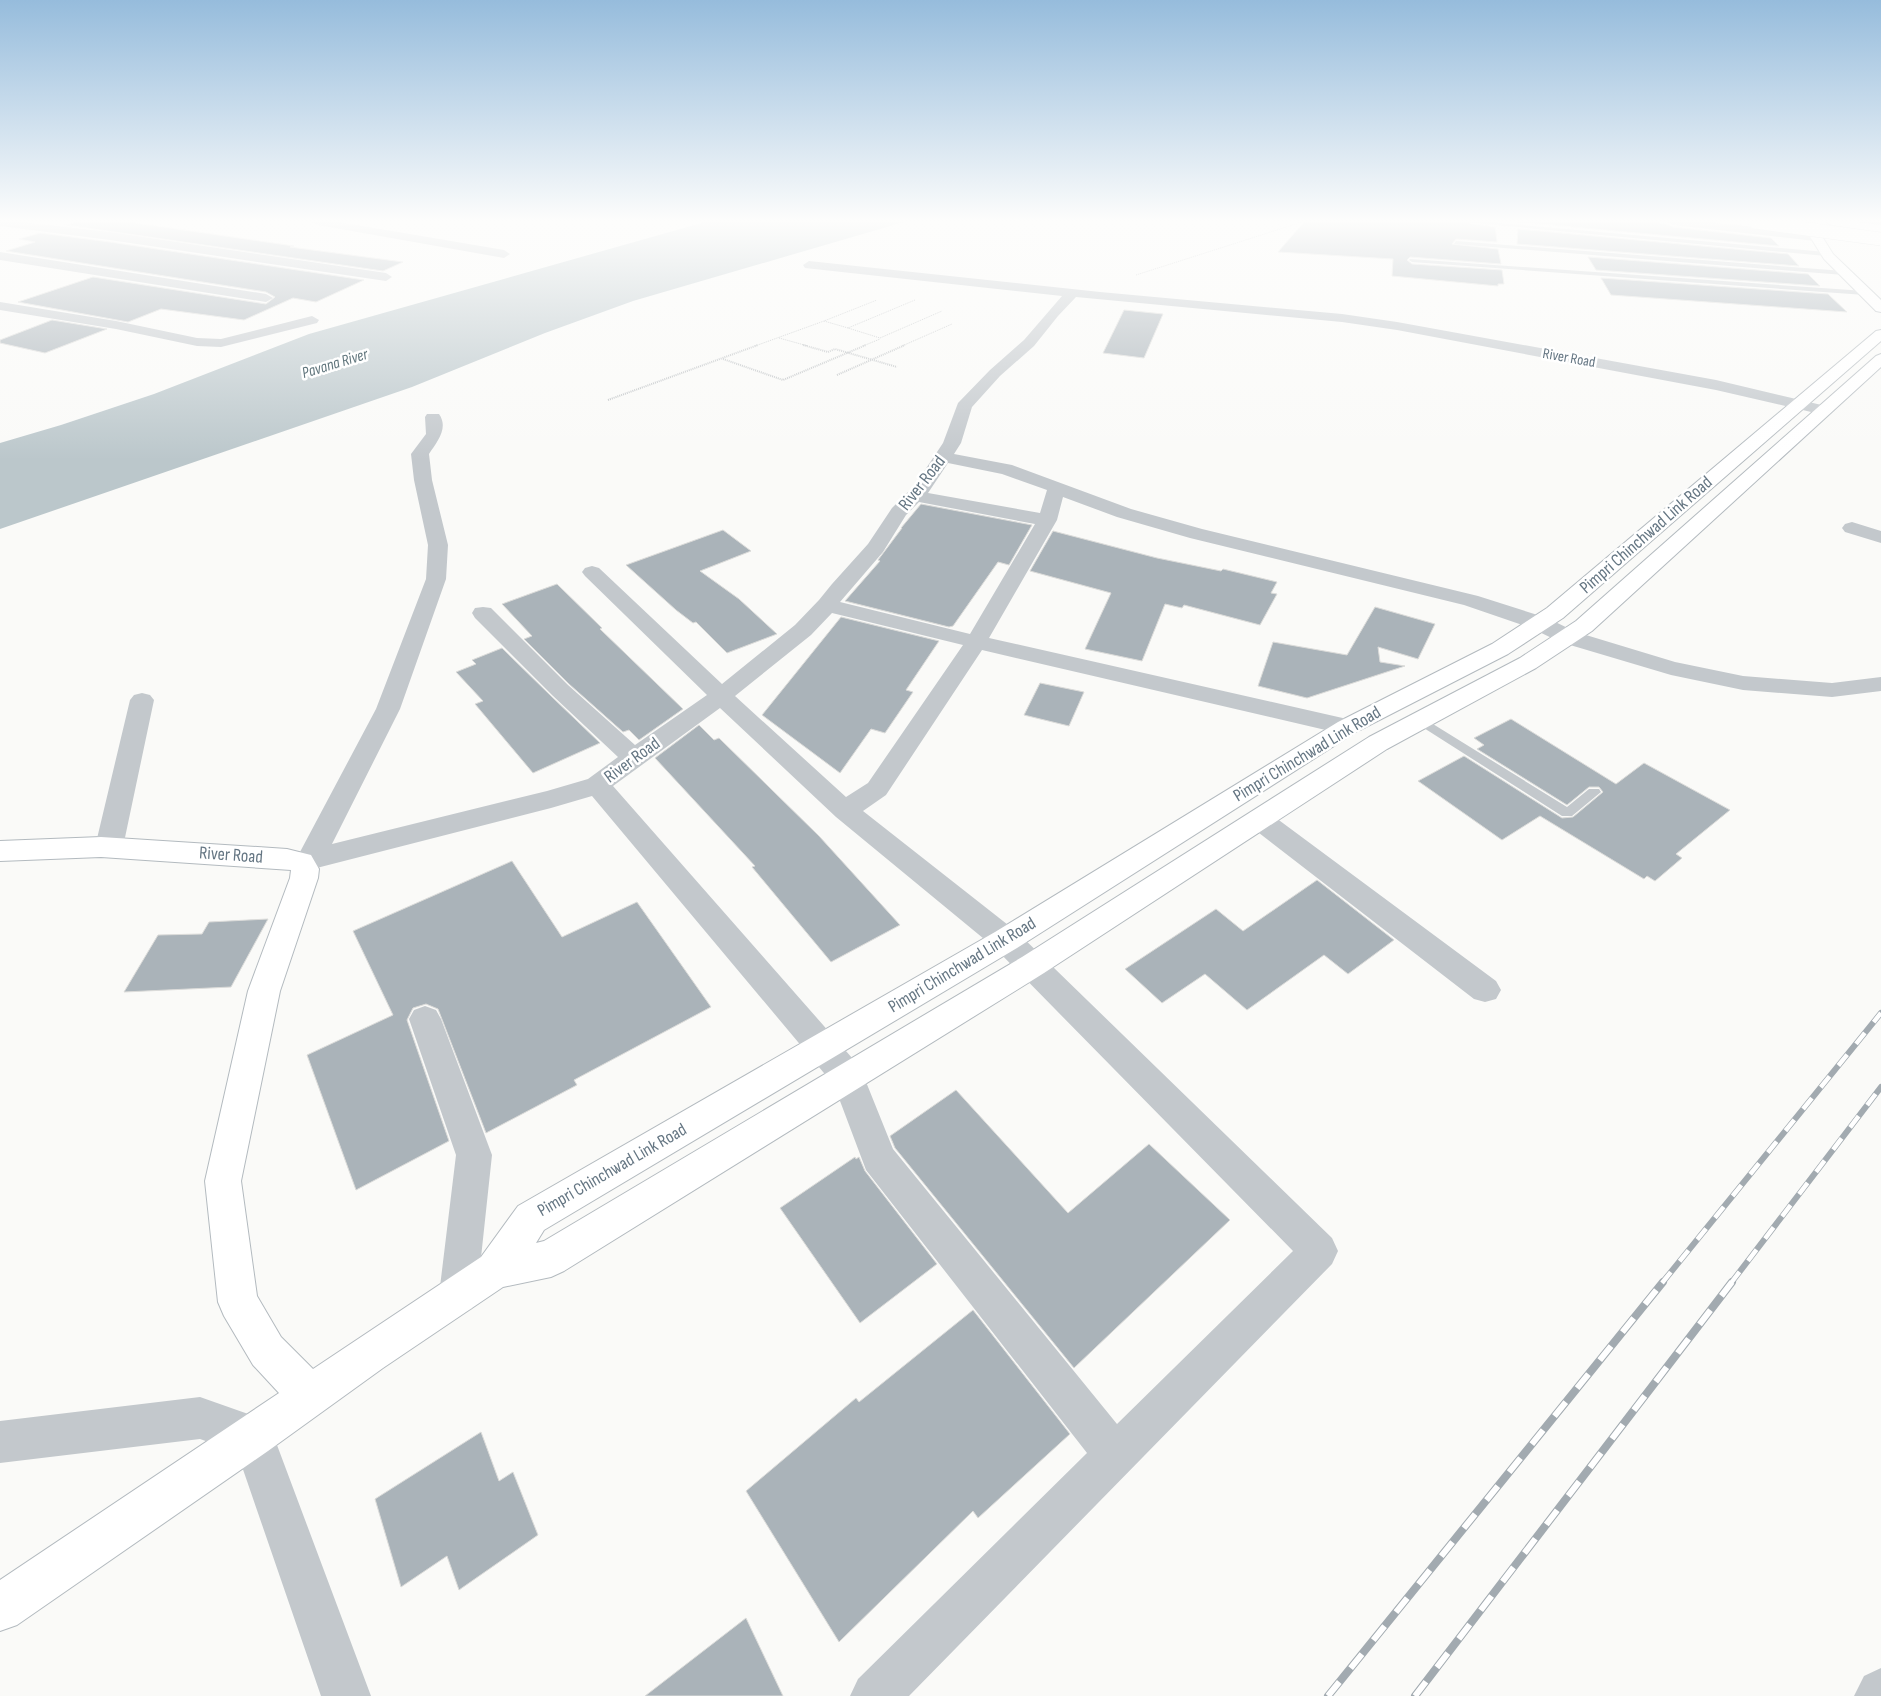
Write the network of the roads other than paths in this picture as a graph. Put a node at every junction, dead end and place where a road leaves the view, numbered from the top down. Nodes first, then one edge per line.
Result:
1 (1065, 301) edge
2 (1162, 301) edge
3 (0, 306) edge
4 (312, 320) dead end
5 (1881, 334) edge
6 (1881, 359) edge
7 (1811, 407) junction
8 (433, 417) dead end
9 (943, 457) junction
10 (1057, 487) junction
11 (915, 496) junction
12 (1047, 520) junction
13 (1852, 528) dead end
14 (1881, 537) edge
15 (592, 572) dead end
16 (827, 605) junction
17 (483, 613) dead end
18 (1539, 624) junction
19 (1568, 637) junction
20 (976, 642) junction
21 (1881, 684) edge
22 (721, 696) junction
23 (142, 700) dead end
24 (1420, 720) junction
25 (1336, 734) junction
26 (634, 758) junction
27 (1351, 760) junction
28 (597, 785) junction
29 (1594, 792) dead end
30 (845, 810) junction
31 (1260, 819) junction
32 (109, 847) junction
33 (0, 851) edge
34 (306, 861) junction
35 (1006, 940) junction
36 (1033, 965) junction
37 (1485, 990) dead end
38 (425, 1019) dead end
39 (822, 1047) junction
40 (848, 1077) junction
41 (495, 1270) junction
42 (458, 1295) junction
43 (310, 1396) junction
44 (253, 1436) junction
45 (0, 1442) edge
46 (1115, 1455) junction
47 (0, 1608) edge
48 (346, 1696) edge
49 (875, 1696) edge

1 - 9 street, River Road
2 - 7 street, River Road
3 - 4 street
5 - 7 main road, Pimpri Chinchwad Link Road
6 - 7 main road, Pimpri Chinchwad Link Road
7 - 18 main road, Pimpri Chinchwad Link Road
7 - 19 main road, Pimpri Chinchwad Link Road
8 - 34 street
9 - 10 street
9 - 11 street, River Road
10 - 12 street
10 - 18 street
11 - 12 street
11 - 16 street, River Road
12 - 20 street
13 - 14 street
15 - 22 street
16 - 20 street
16 - 22 street, River Road
17 - 26 street
18 - 19 street
18 - 25 main road, Pimpri Chinchwad Link Road
19 - 21 street
19 - 24 main road, Pimpri Chinchwad Link Road
20 - 25 street
20 - 30 street
22 - 26 street, River Road
22 - 30 street
23 - 32 street
24 - 27 main road, Pimpri Chinchwad Link Road
24 - 29 lane
25 - 27 main road
25 - 35 main road, Pimpri Chinchwad Link Road
26 - 28 street, River Road
27 - 31 main road, Pimpri Chinchwad Link Road
28 - 34 street, River Road
28 - 39 street
30 - 35 street
31 - 36 main road, Pimpri Chinchwad Link Road
31 - 37 street
32 - 33 main road, River Road
32 - 34 main road, River Road
34 - 43 main road
35 - 36 street
35 - 39 main road, Pimpri Chinchwad Link Road
36 - 40 main road, Pimpri Chinchwad Link Road
36 - 46 street
38 - 42 street
39 - 40 street
39 - 41 main road, Pimpri Chinchwad Link Road
40 - 41 main road, Pimpri Chinchwad Link Road
40 - 46 street
41 - 42 main road
42 - 43 main road
43 - 44 main road
44 - 45 street
44 - 47 main road
44 - 48 street
46 - 49 street

